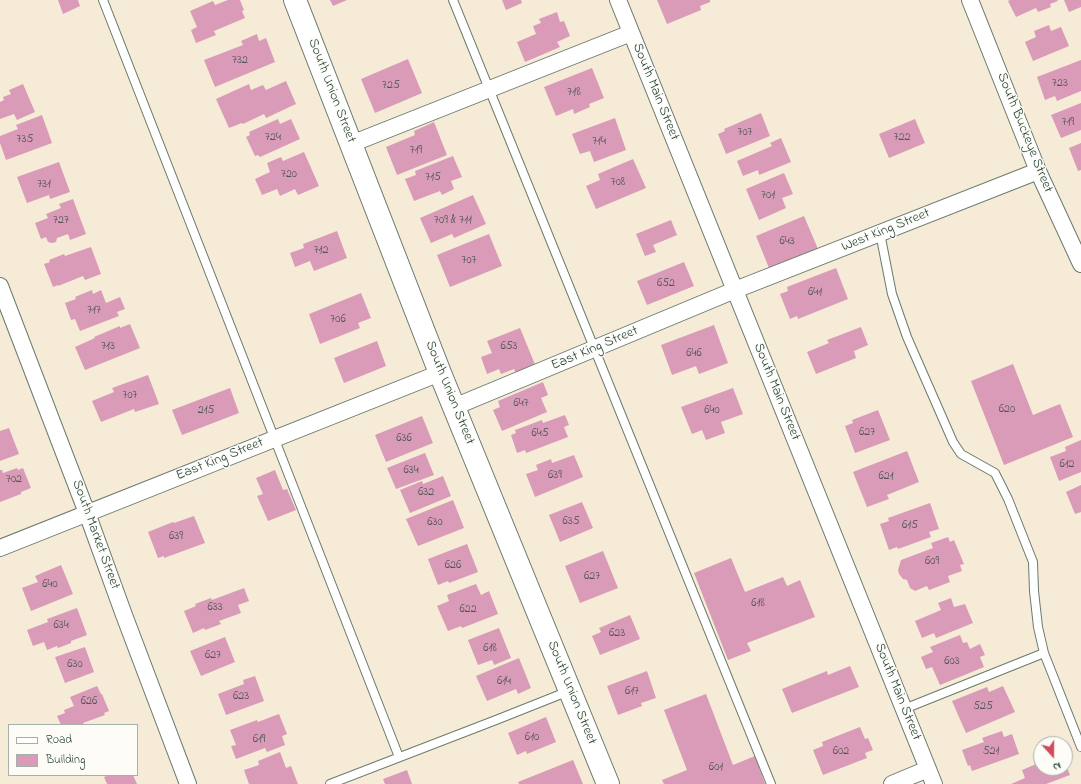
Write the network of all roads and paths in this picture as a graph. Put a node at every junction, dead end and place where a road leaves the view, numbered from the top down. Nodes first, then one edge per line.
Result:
1 (103, 0) edge
2 (295, 0) edge
3 (453, 0) edge
4 (618, 0) edge
5 (970, 0) edge
6 (631, 33) junction
7 (489, 89) junction
8 (351, 144) junction
9 (1038, 171) junction
10 (880, 233) junction
11 (1081, 264) edge
12 (0, 286) edge
13 (735, 290) junction
14 (595, 349) junction
15 (440, 373) junction
16 (454, 407) junction
17 (275, 439) junction
18 (87, 513) junction
19 (0, 548) edge
20 (1044, 653) junction
21 (570, 690) junction
22 (904, 709) junction
23 (1081, 747) edge
24 (399, 757) junction
25 (928, 769) junction
26 (188, 784) edge
27 (330, 784) edge
28 (608, 784) edge
29 (771, 784) edge
30 (892, 784) edge
31 (934, 784) edge

1 - 17 lane
2 - 8 street, South Union Street
3 - 7 lane
4 - 6 street, South Main Street
5 - 9 street, South Buckeye Street
6 - 7 street
6 - 13 street, South Main Street
7 - 8 street
7 - 14 lane
8 - 15 street, South Union Street
9 - 10 street, West King Street
9 - 11 street, South Buckeye Street
10 - 13 street, West King Street
10 - 20 lane
12 - 18 street, South Market Street
13 - 14 street, East King Street
13 - 22 street, South Main Street
14 - 16 street, East King Street
14 - 29 lane
15 - 16 street, South Union Street
15 - 17 street, East King Street
16 - 21 street, South Union Street
17 - 18 street, East King Street
17 - 24 lane
18 - 19 street, East King Street
18 - 26 street, South Market Street
20 - 22 lane
20 - 23 lane
21 - 24 lane
21 - 28 street, South Union Street
22 - 25 street, South Main Street
24 - 27 lane
25 - 30 street
25 - 31 street, South Main Street

